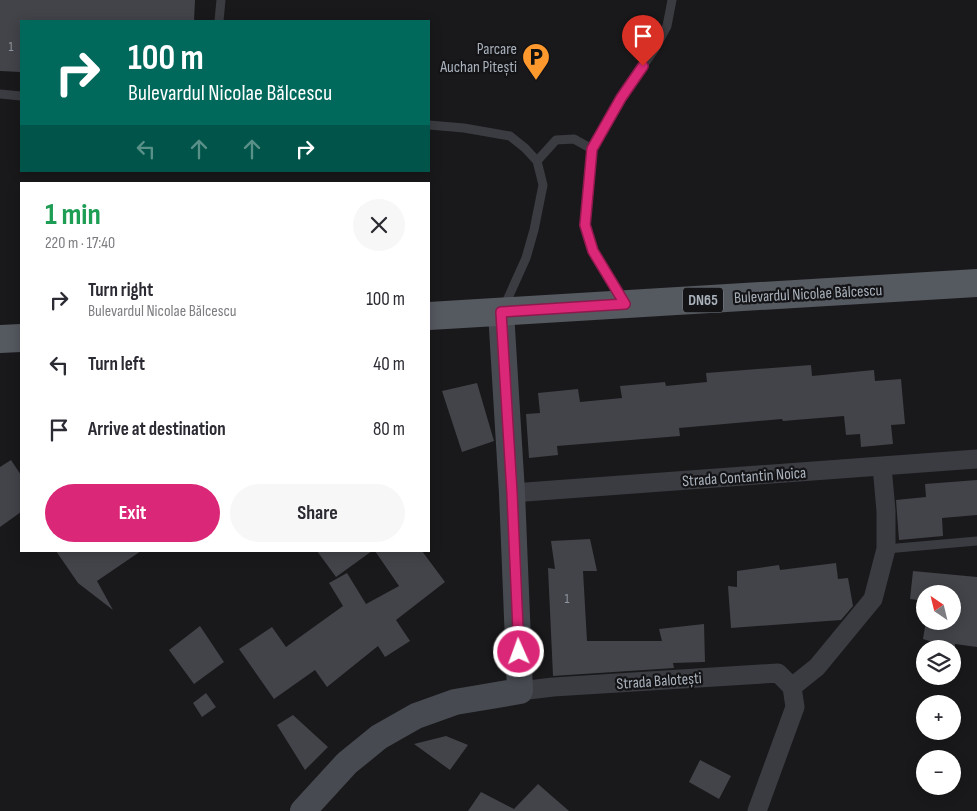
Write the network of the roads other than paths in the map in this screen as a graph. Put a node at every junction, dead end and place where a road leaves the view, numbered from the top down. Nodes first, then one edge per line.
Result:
1 (221, 0) edge
2 (672, 0) edge
3 (219, 20) edge
4 (0, 94) edge
5 (20, 96) edge
6 (430, 125) edge
7 (592, 149) junction
8 (538, 161) junction
9 (977, 283) edge
10 (625, 304) junction
11 (501, 312) junction
12 (430, 316) edge
13 (20, 338) edge
14 (0, 339) edge
15 (977, 459) edge
16 (882, 466) junction
17 (512, 493) junction
18 (977, 541) edge
19 (886, 549) junction
20 (792, 687) junction
21 (520, 691) junction
22 (303, 811) edge
23 (757, 811) edge

1 - 3 lane
2 - 7 lane
4 - 5 lane
6 - 8 lane
7 - 8 lane
7 - 10 lane
8 - 11 lane
9 - 10 main road, Bulevardul Nicolae Bălcescu / DN65
10 - 11 main road, Bulevardul Nicolae Bălcescu / DN65
11 - 12 main road, Bulevardul Nicolae Bălcescu / DN65
11 - 17 street
13 - 14 main road
15 - 16 street, Strada Contantin Noica
16 - 17 street, Strada Contantin Noica
16 - 19 street
17 - 21 street
18 - 19 lane
19 - 20 street
20 - 21 street, Strada Balotești
20 - 23 street
21 - 22 street

